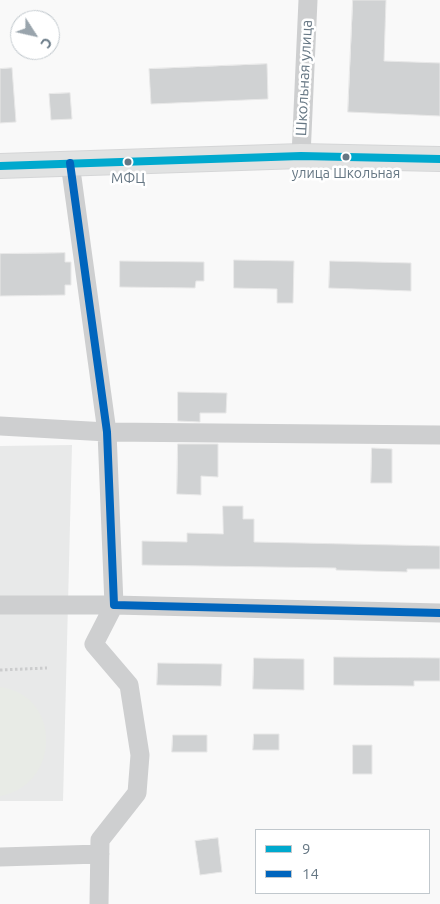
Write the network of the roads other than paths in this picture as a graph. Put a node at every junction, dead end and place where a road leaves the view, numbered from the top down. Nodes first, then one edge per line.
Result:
1 (308, 0) edge
2 (301, 156) junction
3 (440, 159) edge
4 (70, 163) junction
5 (0, 166) edge
6 (0, 426) edge
7 (107, 432) junction
8 (440, 435) edge
9 (0, 605) edge
10 (114, 605) junction
11 (440, 613) edge
12 (100, 854) junction
13 (0, 857) edge
14 (98, 904) edge

1 - 2 street, Школьная улица
2 - 3 main road
2 - 4 main road
4 - 5 main road
4 - 7 street
6 - 7 street
7 - 8 street
7 - 10 street
9 - 10 street
10 - 11 street
10 - 12 street
12 - 13 street
12 - 14 street

